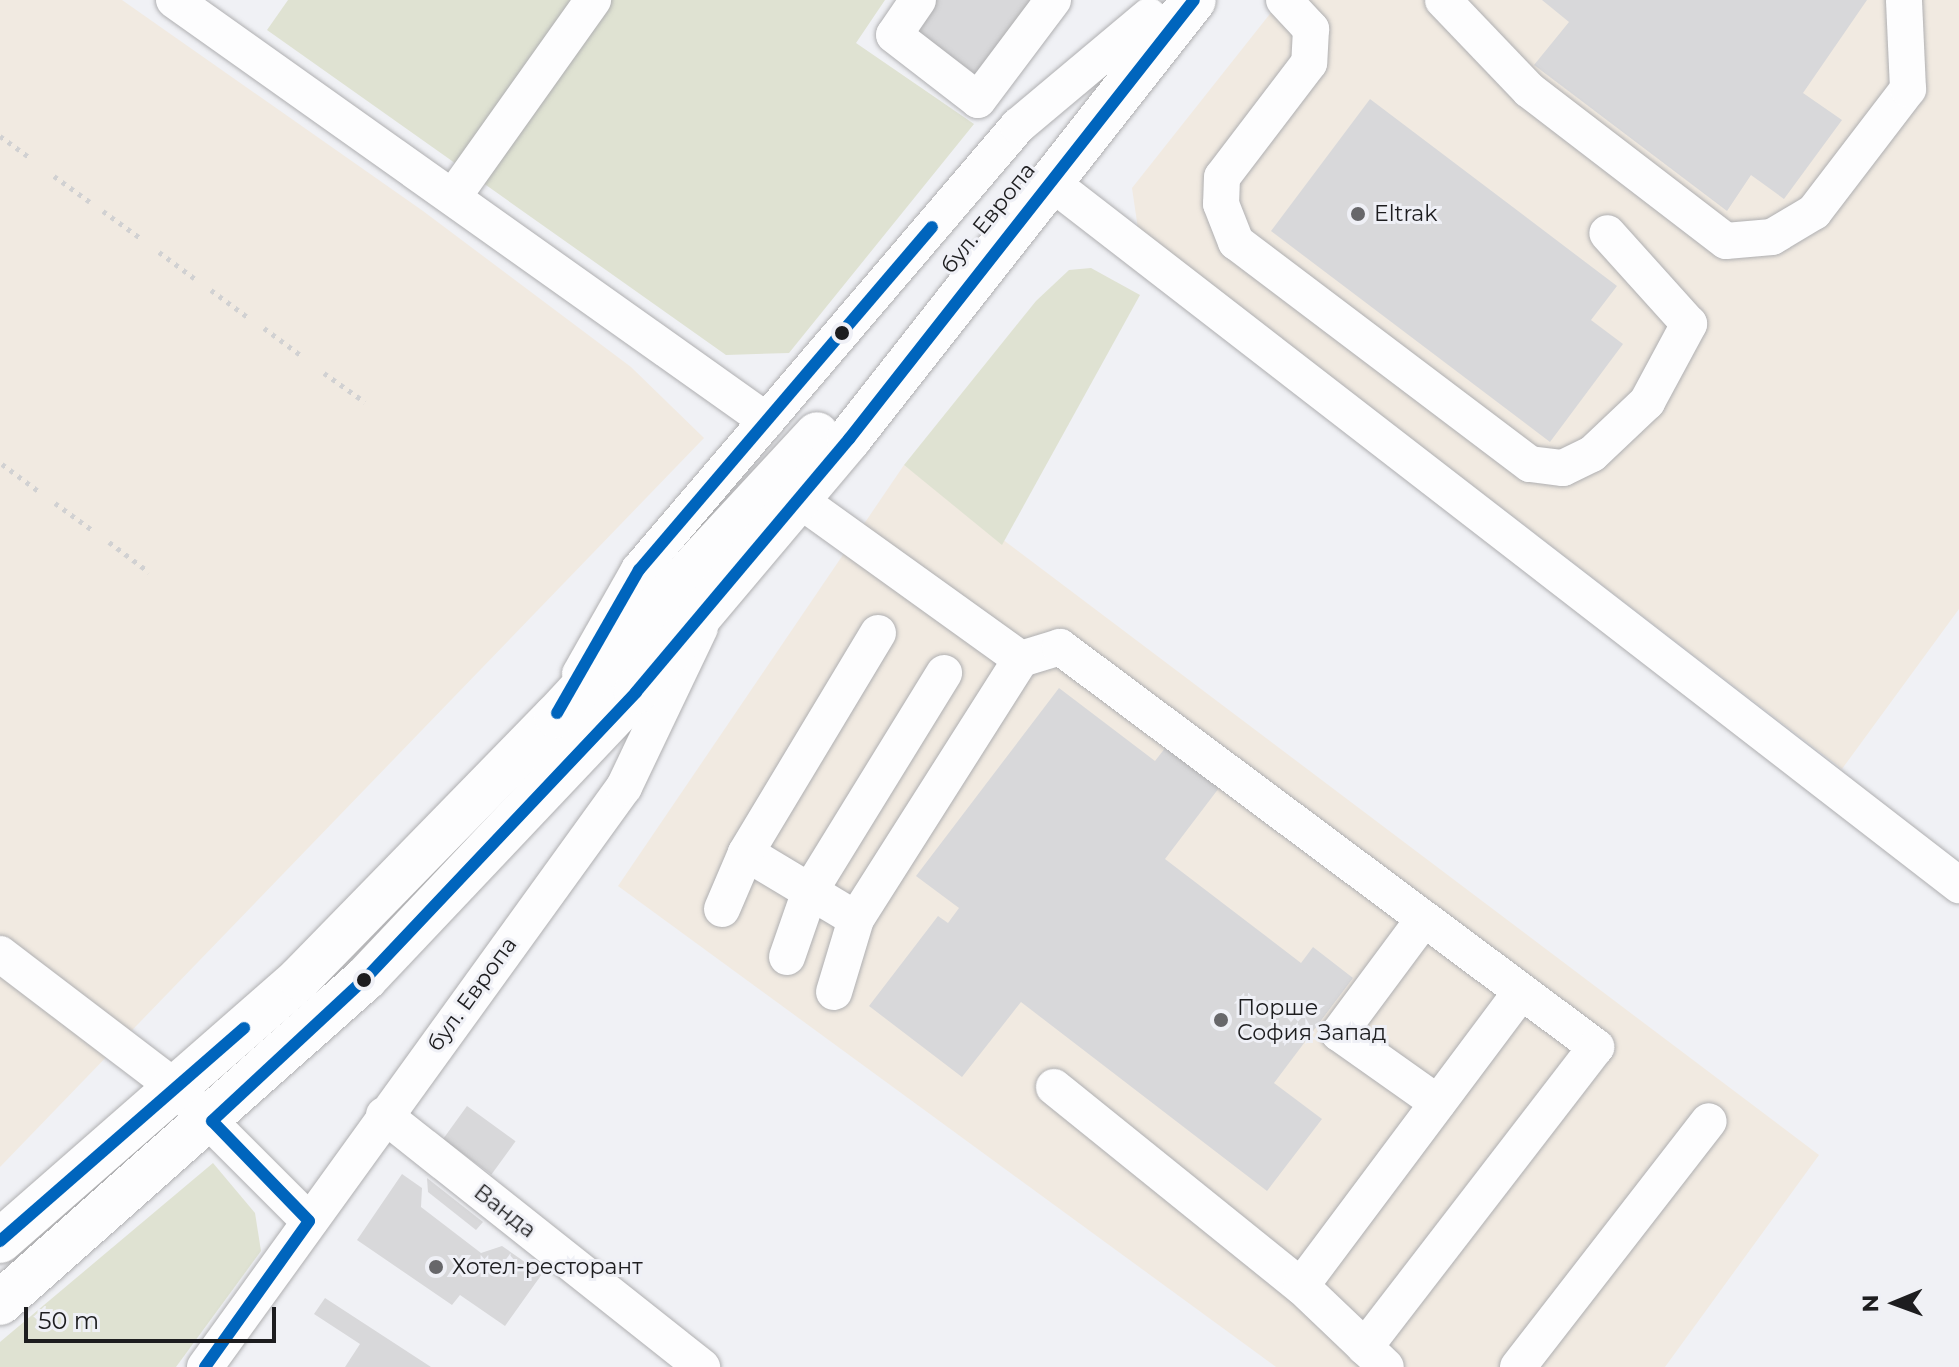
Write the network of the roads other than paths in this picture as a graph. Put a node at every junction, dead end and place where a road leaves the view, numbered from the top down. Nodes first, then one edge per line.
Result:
1 (174, 0) edge
2 (593, 0) edge
3 (918, 0) edge
4 (1053, 0) edge
5 (1194, 0) edge
6 (1284, 0) edge
7 (1443, 0) edge
8 (1904, 0) edge
9 (1155, 8) edge
10 (1053, 184) junction
11 (453, 197) junction
12 (1607, 233) dead end
13 (767, 421) junction
14 (832, 438) junction
15 (798, 499) junction
16 (710, 604) junction
17 (878, 633) dead end
18 (1021, 659) junction
19 (944, 673) dead end
20 (556, 716) junction
21 (746, 853) junction
22 (1959, 885) edge
23 (810, 891) junction
24 (722, 909) dead end
25 (856, 919) junction
26 (1423, 920) junction
27 (0, 954) edge
28 (787, 957) dead end
29 (834, 992) dead end
30 (1521, 992) junction
31 (1054, 1087) dead end
32 (177, 1089) junction
33 (1438, 1103) junction
34 (384, 1115) junction
35 (212, 1121) junction
36 (1709, 1121) dead end
37 (309, 1221) junction
38 (0, 1241) edge
39 (1301, 1286) junction
40 (0, 1303) edge
41 (1375, 1357) edge
42 (205, 1367) edge
43 (702, 1367) edge
44 (1518, 1367) edge

1 - 11 street
2 - 11 street
3 - 4 street
5 - 10 main road, бул. Европа
6 - 12 street
7 - 8 street
9 - 13 street
9 - 14 main road, бул. Европа
10 - 14 main road, бул. Европа
10 - 22 street
11 - 13 street
13 - 20 street
14 - 15 main road
14 - 20 main road
15 - 16 main road
15 - 18 street
16 - 34 street, бул. Европа
16 - 35 main road
17 - 21 street
18 - 25 street
18 - 26 street
19 - 23 street
20 - 32 main road
21 - 23 street
21 - 24 street
23 - 25 street
23 - 28 street
25 - 29 street
26 - 30 street
26 - 33 street
27 - 32 street
30 - 33 street
30 - 41 street
31 - 39 street
32 - 35 street
32 - 38 main road
33 - 39 street
34 - 37 street, бул. Европа
34 - 43 street, Ванда
35 - 37 street
35 - 40 main road
36 - 44 street
37 - 42 street, бул. Европа
39 - 41 street

